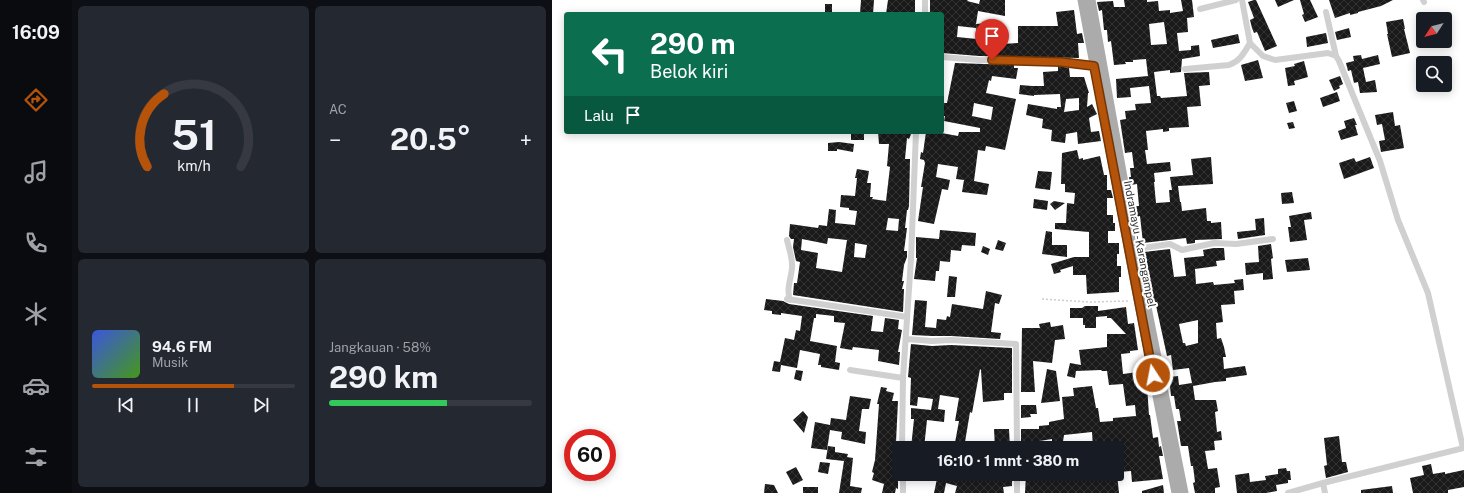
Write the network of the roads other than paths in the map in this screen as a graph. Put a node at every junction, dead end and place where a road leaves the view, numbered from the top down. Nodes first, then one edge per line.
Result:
1 (925, 0) edge
2 (1082, 0) edge
3 (1091, 0) edge
4 (1236, 0) edge
5 (1242, 0) edge
6 (1200, 8) dead end
7 (924, 12) edge
8 (1326, 12) dead end
9 (1250, 42) junction
10 (1336, 56) junction
11 (944, 57) edge
12 (1094, 66) junction
13 (1185, 69) dead end
14 (916, 134) edge
15 (1113, 149) junction
16 (1273, 239) dead end
17 (787, 240) dead end
18 (1134, 253) junction
19 (907, 316) junction
20 (906, 339) junction
21 (850, 370) dead end
22 (903, 378) junction
23 (902, 441) edge
24 (1016, 441) edge
25 (1464, 448) edge
26 (903, 481) edge
27 (1017, 481) edge
28 (1323, 483) junction
29 (903, 493) edge
30 (1017, 493) edge
31 (1176, 493) edge
32 (1184, 493) edge
33 (1288, 493) edge
34 (1325, 493) edge

1 - 7 street
2 - 12 main road, Indramayu - Karangampel
3 - 15 main road, Indramayu - Karangampel
4 - 6 street
5 - 9 street
8 - 10 street
9 - 10 street
9 - 13 street
10 - 25 street
11 - 12 street
12 - 15 main road, Indramayu - Karangampel
14 - 19 street
15 - 18 main road, Indramayu - Karangampel
16 - 18 street
17 - 19 street
18 - 31 main road, Indramayu - Karangampel
18 - 32 main road, Indramayu - Karangampel
19 - 20 street
20 - 22 street
20 - 24 street
21 - 22 street
22 - 23 street
25 - 28 street
26 - 29 street
27 - 30 street
28 - 33 street
28 - 34 street

